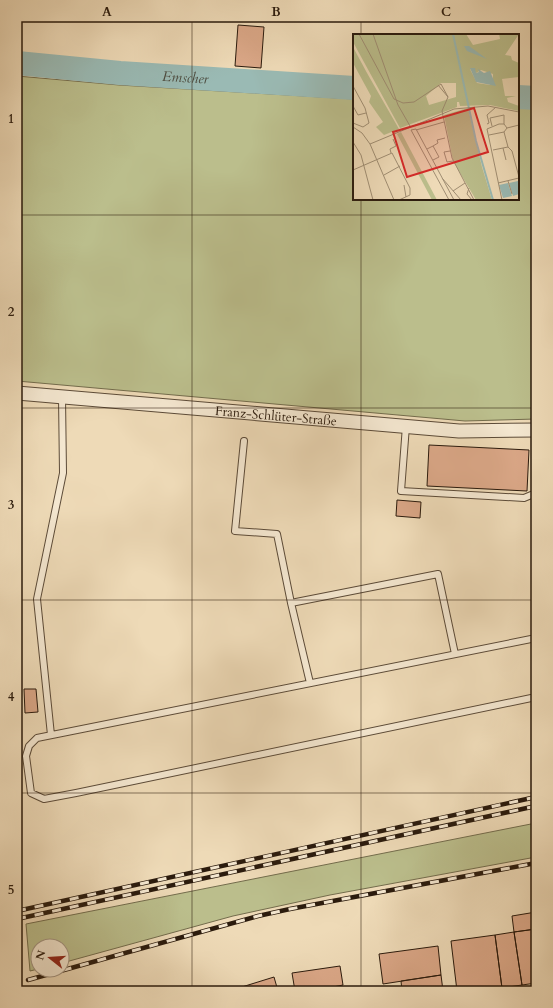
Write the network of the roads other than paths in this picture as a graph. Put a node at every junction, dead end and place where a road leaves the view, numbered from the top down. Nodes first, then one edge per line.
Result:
1 (17, 393) edge
2 (62, 397) junction
3 (406, 426) junction
4 (536, 430) edge
5 (244, 441) dead end
6 (536, 492) edge
7 (292, 603) junction
8 (536, 638) edge
9 (455, 654) junction
10 (310, 683) junction
11 (536, 697) edge
12 (51, 735) junction

1 - 2 street, Franz-Schlüter-Straße
2 - 3 street, Franz-Schlüter-Straße
2 - 12 lane
3 - 4 street, Franz-Schlüter-Straße
3 - 6 lane
5 - 7 lane
7 - 9 lane
7 - 10 lane
8 - 9 lane
9 - 10 lane
10 - 12 lane
11 - 12 lane

